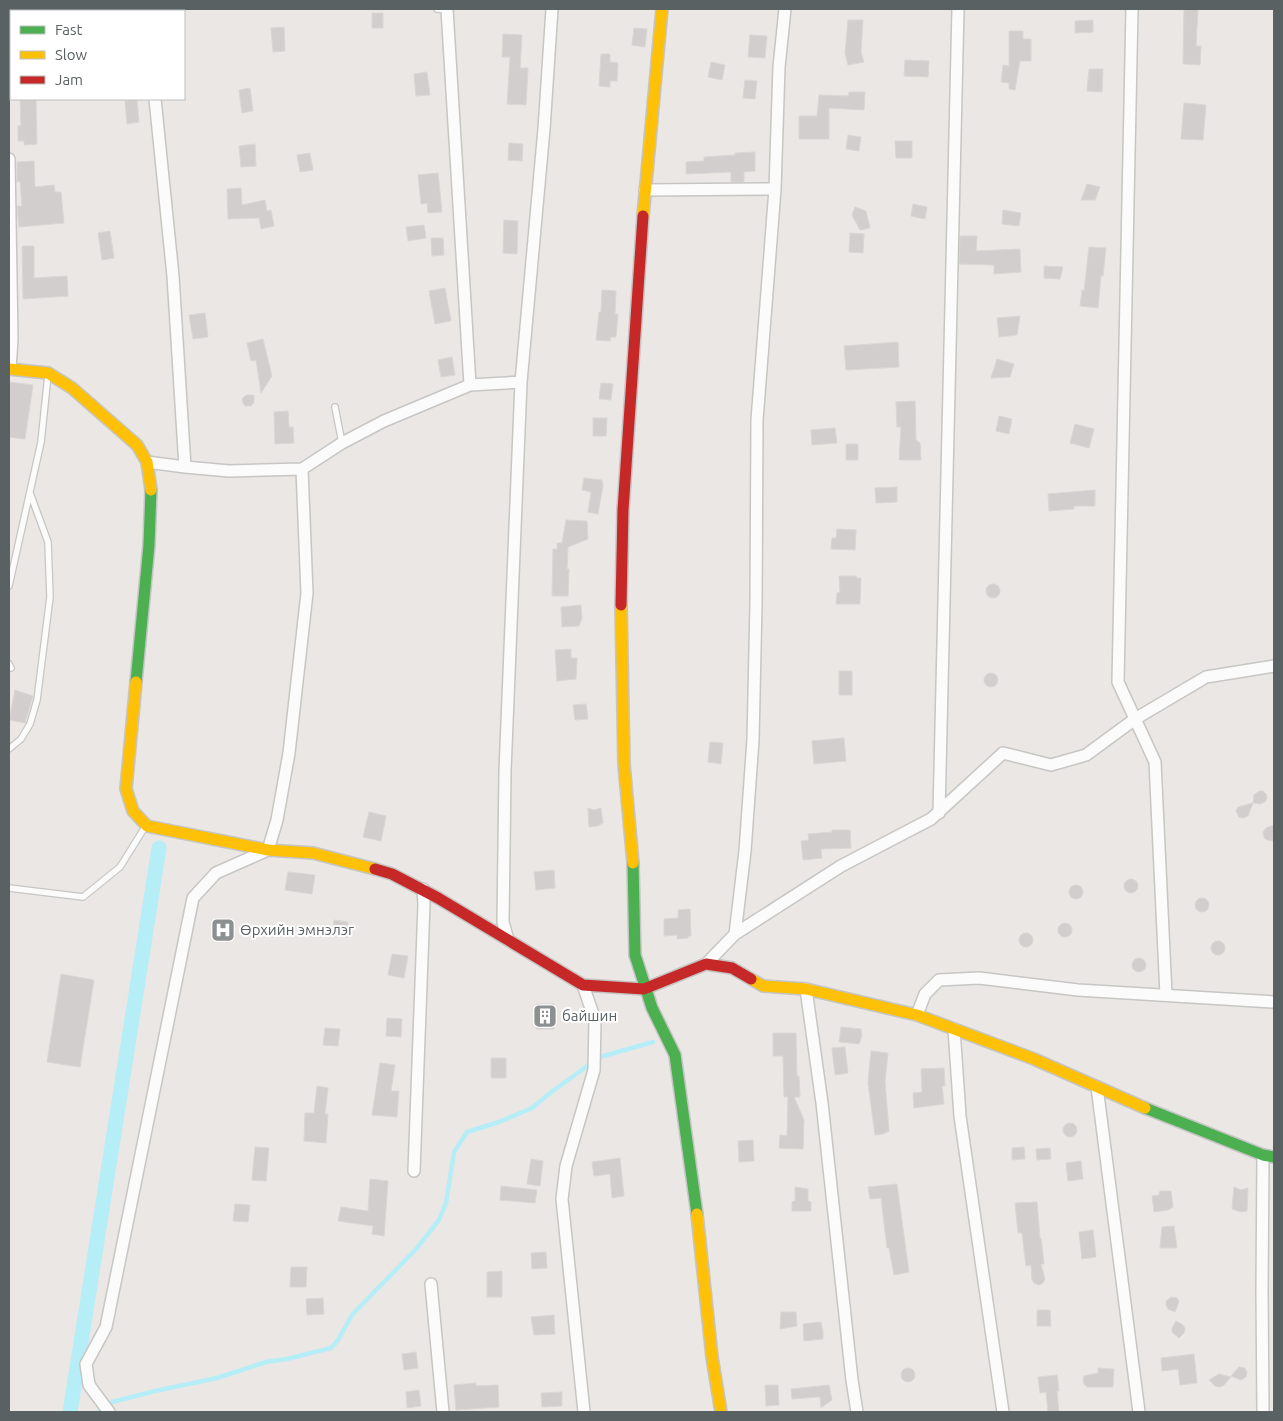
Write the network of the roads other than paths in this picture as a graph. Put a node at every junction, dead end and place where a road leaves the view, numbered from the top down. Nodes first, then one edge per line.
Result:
1 (443, 9) edge
2 (552, 9) edge
3 (662, 9) edge
4 (785, 9) edge
5 (958, 9) edge
6 (1132, 9) edge
7 (155, 100) edge
8 (9, 160) edge
9 (645, 190) junction
10 (775, 190) junction
11 (10, 369) edge
12 (48, 373) junction
13 (520, 382) junction
14 (470, 385) junction
15 (335, 407) dead end
16 (342, 443) junction
17 (147, 462) junction
18 (185, 467) junction
19 (302, 469) junction
20 (30, 494) junction
21 (9, 586) edge
22 (1274, 666) edge
23 (1135, 719) junction
24 (9, 749) edge
25 (939, 813) junction
26 (147, 826) junction
27 (268, 850) junction
28 (9, 888) edge
29 (423, 889) junction
30 (735, 934) junction
31 (508, 940) junction
32 (706, 964) junction
33 (583, 985) junction
34 (644, 989) junction
35 (806, 989) junction
36 (1166, 995) junction
37 (1274, 1002) edge
38 (916, 1015) junction
39 (954, 1029) junction
40 (1097, 1087) junction
41 (1269, 1156) edge
42 (414, 1171) dead end
43 (431, 1284) dead end
44 (109, 1412) edge
45 (443, 1412) edge
46 (584, 1412) edge
47 (721, 1412) edge
48 (857, 1412) edge
49 (1003, 1412) edge
50 (1140, 1412) edge
51 (1263, 1412) edge

1 - 14 street
2 - 13 street
3 - 9 street
4 - 10 street
5 - 25 street
6 - 23 street
7 - 18 street
8 - 11 street
9 - 10 street
9 - 34 street
10 - 30 street
11 - 12 street
12 - 17 street
12 - 20 lane
13 - 14 street
13 - 31 street
14 - 16 street
15 - 16 lane
16 - 19 street
17 - 18 street
17 - 26 street
18 - 19 street
19 - 27 street
20 - 21 lane
20 - 24 lane
22 - 23 street
23 - 25 street
23 - 36 street
25 - 30 street
26 - 27 street
26 - 28 lane
27 - 29 street
27 - 44 street
29 - 31 street
29 - 42 street
30 - 32 street
31 - 33 street
32 - 34 street
32 - 35 street
33 - 34 street
33 - 46 street
34 - 47 street
35 - 38 street
35 - 48 street
36 - 37 street
36 - 38 street
38 - 39 street
39 - 40 street
39 - 49 street
40 - 41 street
40 - 50 street
41 - 51 street
43 - 45 street

